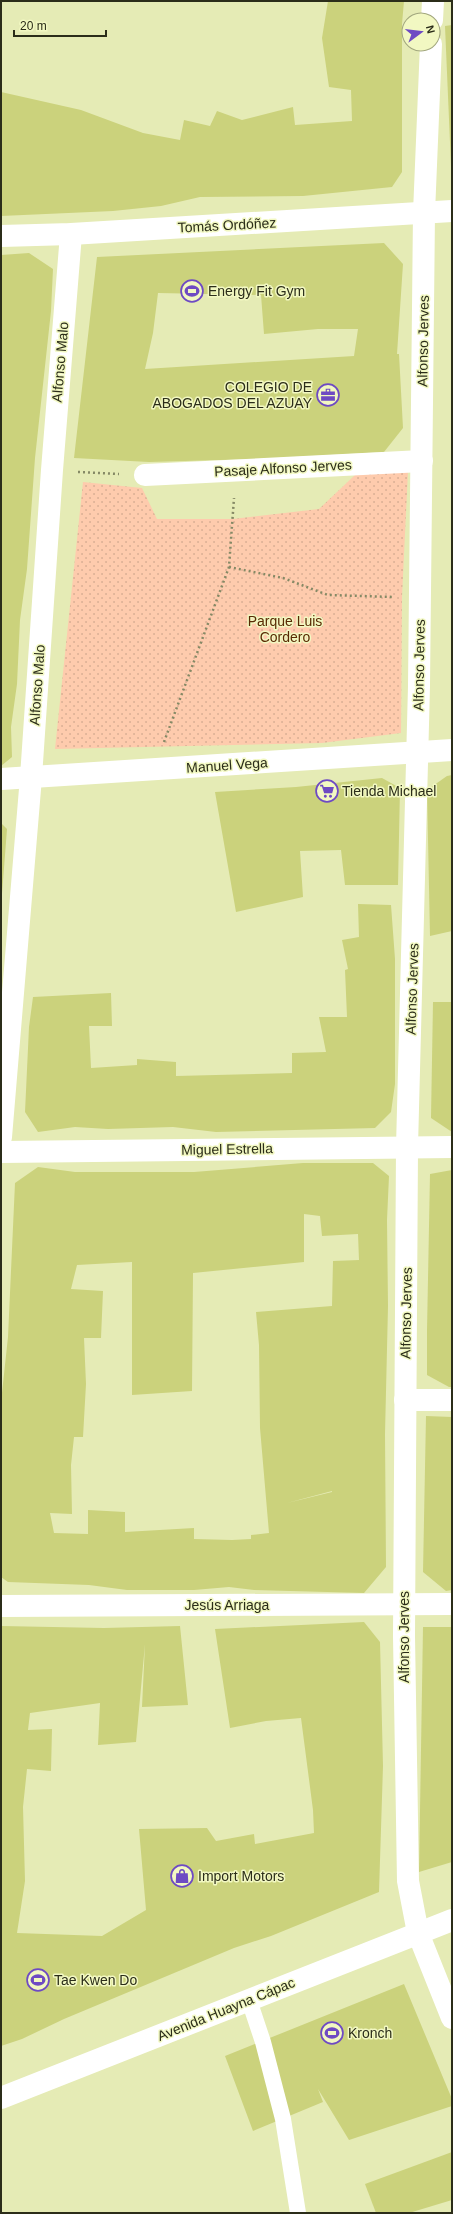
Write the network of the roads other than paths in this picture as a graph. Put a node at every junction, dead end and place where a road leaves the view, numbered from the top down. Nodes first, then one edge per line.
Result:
1 (433, 1) edge
2 (432, 12) edge
3 (431, 52) edge
4 (452, 211) edge
5 (424, 213) junction
6 (71, 234) junction
7 (1, 236) edge
8 (422, 461) junction
9 (145, 476) road end
10 (452, 750) edge
11 (418, 752) junction
12 (31, 777) junction
13 (1, 780) edge
14 (1, 1137) edge
15 (407, 1147) junction
16 (452, 1147) edge
17 (1, 1152) edge
18 (405, 1400) junction
19 (452, 1400) edge
20 (405, 1604) junction
21 (452, 1604) edge
22 (1, 1606) edge
23 (452, 1920) edge
24 (418, 1933) junction
25 (249, 2000) junction
26 (452, 2018) edge
27 (1, 2098) edge
28 (298, 2213) edge

1 - 2 street
3 - 5 street, Alfonso Jerves
4 - 5 street, Tomás Ordóñez
5 - 6 street, Tomás Ordóñez
5 - 8 street, Alfonso Jerves
6 - 7 street, Tomás Ordóñez
6 - 12 street, Alfonso Malo
8 - 9 street, Pasaje Alfonso Jerves
8 - 11 street, Alfonso Jerves
10 - 11 street, Manuel Vega
11 - 12 street, Manuel Vega
11 - 15 street, Alfonso Jerves
12 - 13 street, Manuel Vega
12 - 14 street, Alfonso Malo
15 - 16 street, Miguel Estrella
15 - 17 street, Miguel Estrella
15 - 18 street, Alfonso Jerves
18 - 19 street
18 - 20 street, Alfonso Jerves
20 - 21 street, Jesús Arriaga
20 - 22 street, Jesús Arriaga
20 - 24 street, Alfonso Jerves
23 - 24 street, Avenida Huayna Cápac
24 - 25 street, Avenida Huayna Cápac
24 - 26 street, Alfonso Jerves
25 - 27 street, Avenida Huayna Cápac
25 - 28 lane

